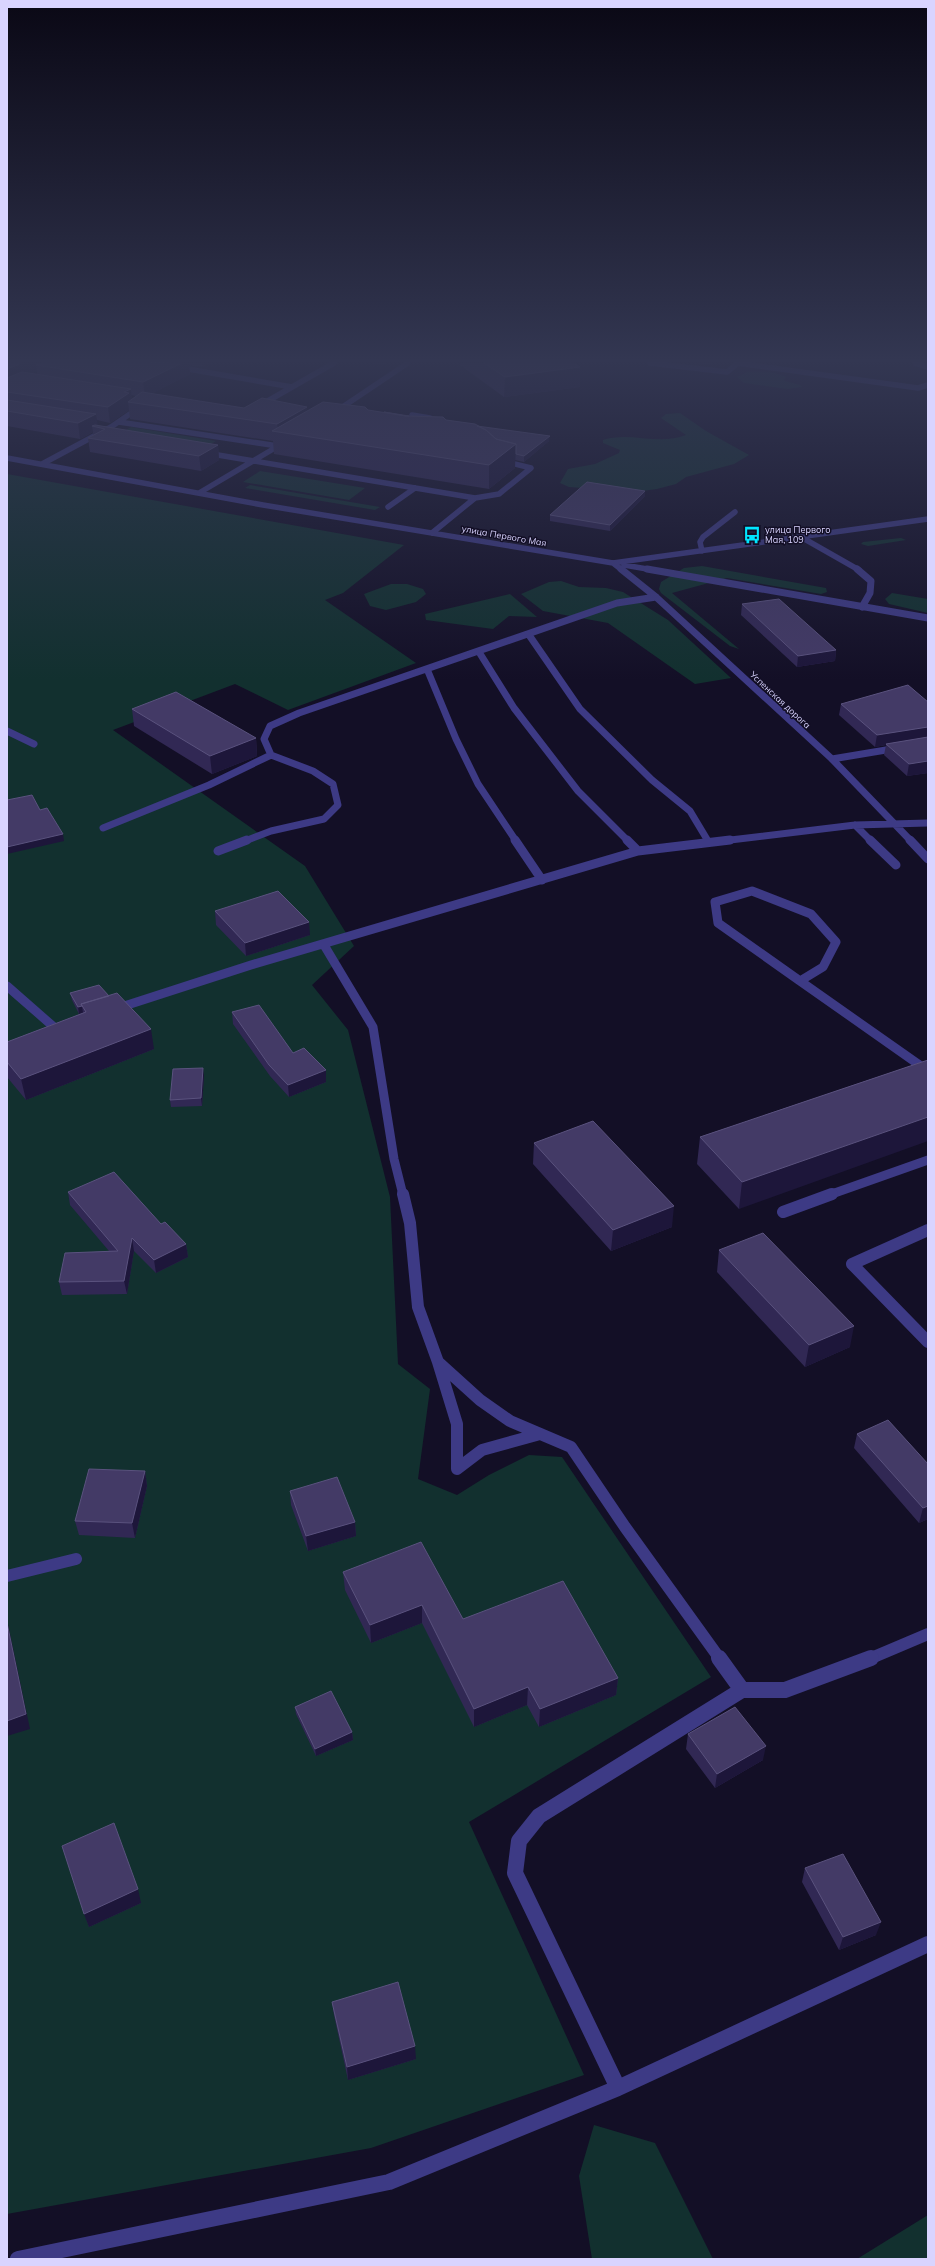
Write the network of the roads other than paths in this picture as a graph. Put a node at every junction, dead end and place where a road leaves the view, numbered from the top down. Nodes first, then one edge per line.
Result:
1 (68, 469) edge
2 (239, 469) edge
3 (299, 469) edge
4 (530, 469) edge
5 (415, 488) junction
6 (199, 493) junction
7 (475, 498) junction
8 (388, 507) dead end
9 (735, 512) dead end
10 (928, 519) edge
11 (432, 532) junction
12 (801, 537) junction
13 (702, 551) junction
14 (613, 562) junction
15 (656, 597) junction
16 (862, 607) junction
17 (928, 618) edge
18 (529, 635) junction
19 (479, 652) junction
20 (427, 669) junction
21 (7, 731) edge
22 (34, 744) dead end
23 (906, 746) edge
24 (271, 756) junction
25 (832, 759) junction
26 (928, 823) edge
27 (893, 824) junction
28 (855, 825) junction
29 (103, 828) dead end
30 (708, 841) junction
31 (218, 851) dead end
32 (638, 851) junction
33 (928, 859) edge
34 (896, 865) dead end
35 (542, 880) junction
36 (324, 944) junction
37 (800, 981) junction
38 (7, 986) edge
39 (108, 1011) edge
40 (55, 1028) edge
41 (928, 1071) edge
42 (928, 1160) edge
43 (783, 1212) dead end
44 (928, 1230) edge
45 (928, 1342) edge
46 (438, 1362) junction
47 (540, 1434) junction
48 (76, 1559) dead end
49 (7, 1576) edge
50 (928, 1634) edge
51 (742, 1690) junction
52 (928, 1944) edge
53 (618, 2088) junction
54 (18, 2259) edge

1 - 6 street, улица Первого Мая
2 - 6 street
3 - 5 street
4 - 7 street
5 - 7 street
5 - 8 street
6 - 11 street, улица Первого Мая
7 - 11 street
9 - 13 street
10 - 12 street, улица Первого Мая
11 - 14 street, улица Первого Мая
12 - 13 street, улица Первого Мая
12 - 16 street
13 - 14 street, улица Первого Мая
14 - 15 street, Успенская дорога
14 - 16 street
15 - 18 street
15 - 25 street, Успенская дорога
16 - 17 street
18 - 19 street
18 - 30 street
19 - 20 street
19 - 32 street
20 - 24 street
20 - 35 street
21 - 22 street
23 - 25 street
24 - 29 street
24 - 31 street
25 - 27 street, Успенская дорога
26 - 27 street
27 - 28 street
27 - 33 street, Успенская дорога
28 - 30 street
28 - 34 street
30 - 32 street
32 - 35 street
35 - 36 street
36 - 39 street
36 - 46 street
37 - 37 street
37 - 41 street
38 - 40 street
42 - 43 street
44 - 45 street
46 - 47 street
46 - 47 street
47 - 51 street
48 - 49 street
50 - 51 street
51 - 53 street
52 - 53 street
53 - 54 street

